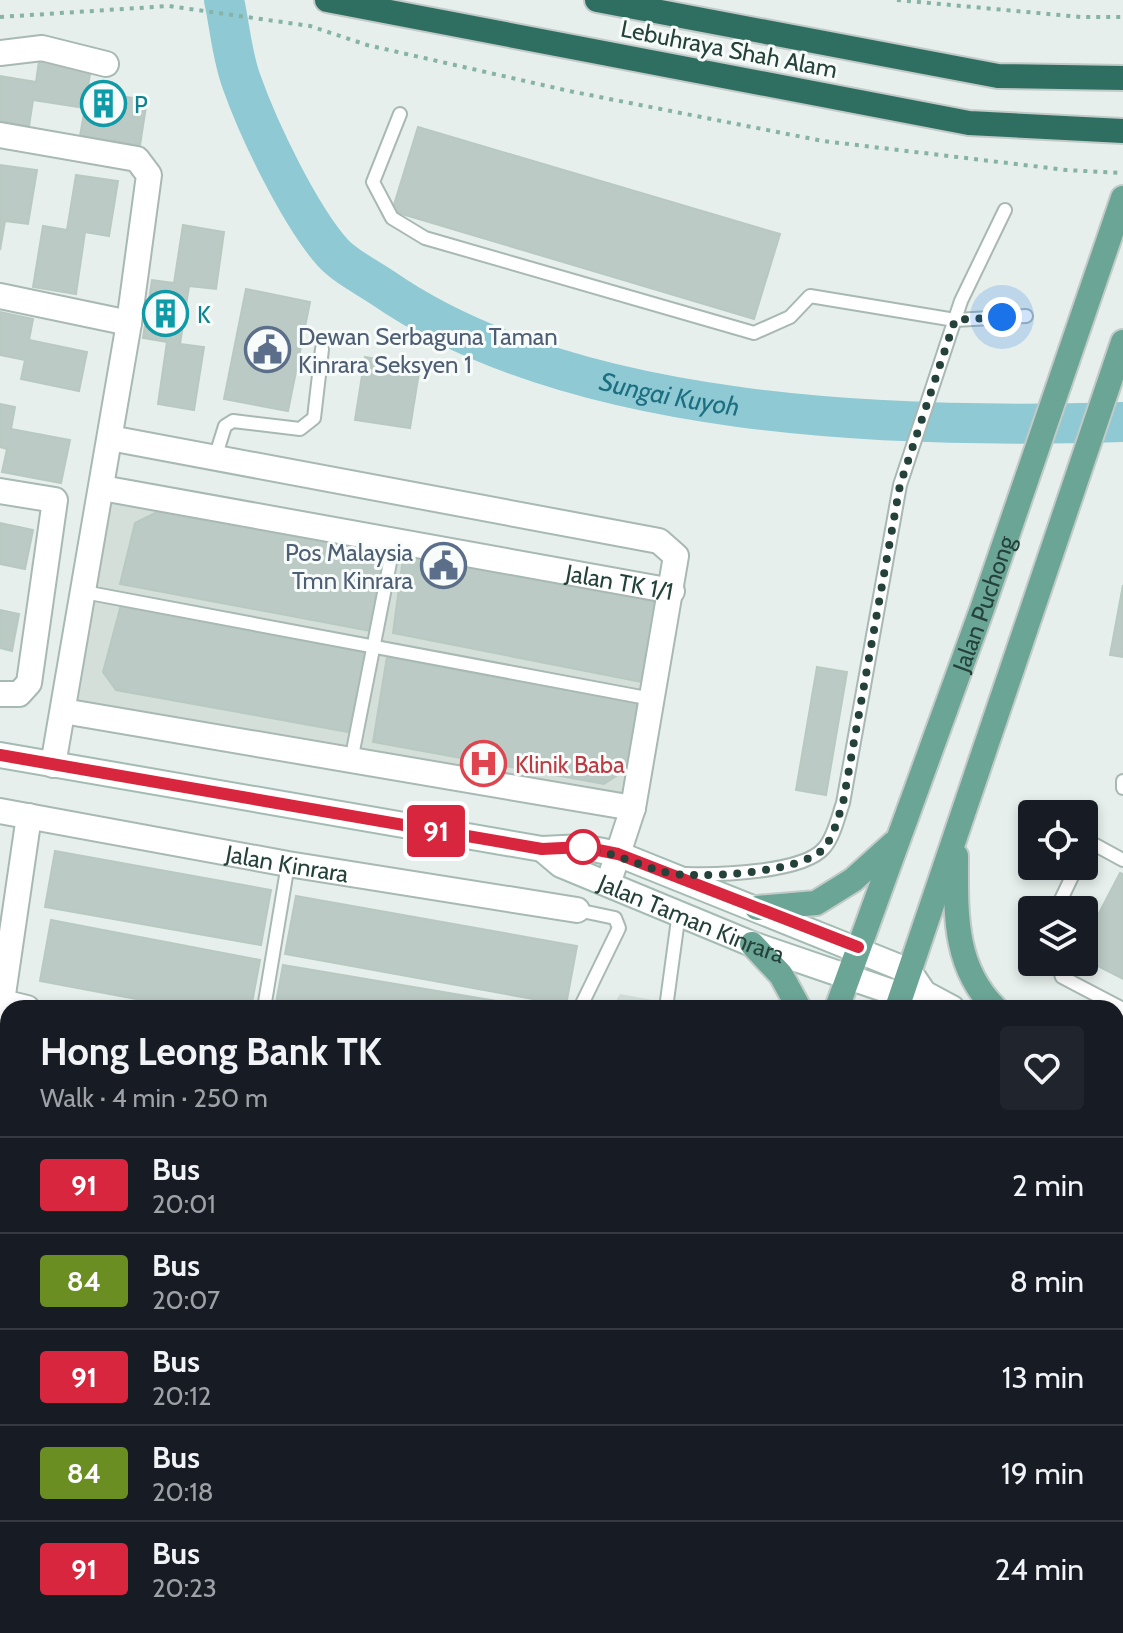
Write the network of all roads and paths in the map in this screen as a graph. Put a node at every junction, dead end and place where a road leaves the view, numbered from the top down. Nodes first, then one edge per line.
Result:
1 (327, 0) edge
2 (597, 0) edge
3 (897, 0) edge
4 (0, 17) edge
5 (1123, 17) edge
6 (0, 53) edge
7 (106, 64) dead end
8 (1123, 78) edge
9 (400, 114) dead end
10 (1123, 131) edge
11 (0, 135) edge
12 (1123, 173) edge
13 (1123, 198) edge
14 (1005, 210) dead end
15 (0, 296) edge
16 (1026, 316) dead end
17 (955, 320) junction
18 (129, 323) junction
19 (1123, 342) edge
20 (322, 349) dead end
21 (110, 438) junction
22 (215, 458) junction
23 (102, 488) junction
24 (0, 491) edge
25 (394, 542) junction
26 (672, 591) junction
27 (84, 592) junction
28 (373, 647) junction
29 (0, 694) edge
30 (652, 699) junction
31 (63, 711) junction
32 (0, 755) edge
33 (351, 761) junction
34 (53, 765) junction
35 (1123, 781) edge
36 (1123, 788) edge
37 (633, 808) junction
38 (0, 811) edge
39 (29, 816) junction
40 (956, 834) junction
41 (898, 839) junction
42 (1098, 846) edge
43 (542, 849) junction
44 (618, 854) junction
45 (1123, 860) edge
46 (288, 864) junction
47 (667, 873) junction
48 (608, 884) junction
49 (757, 908) junction
50 (577, 910) joint
51 (679, 912) junction
52 (752, 944) junction
53 (858, 947) junction
54 (909, 971) junction
55 (847, 976) junction
56 (1062, 976) edge
57 (907, 999) edge
58 (2, 1000) edge
59 (265, 1000) edge
60 (584, 1000) edge
61 (667, 1000) edge
62 (795, 1000) edge
63 (840, 1000) edge
64 (987, 1000) edge
65 (1106, 1000) edge

1 - 10 highway, Lebuhraya Shah Alam
2 - 8 highway, Lebuhraya Shah Alam
3 - 5 path
4 - 12 path
6 - 7 street
9 - 17 lane
11 - 18 street
13 - 41 main road, Jalan Puchong
14 - 17 lane
15 - 18 street
16 - 17 lane
17 - 47 lane
18 - 21 street
19 - 40 main road, Jalan Puchong
20 - 22 lane
21 - 22 street, Jalan TK 1/1
21 - 23 street
22 - 26 street, Jalan TK 1/1
23 - 25 street, Jalan TK 1/1
23 - 27 street
24 - 29 street
25 - 26 street, Jalan TK 1/1
25 - 28 lane
26 - 30 street
27 - 28 lane
27 - 31 street
28 - 30 lane
28 - 33 lane
30 - 37 street
31 - 33 street
31 - 34 street
32 - 34 street, Jalan Taman Kinrara
33 - 37 street
34 - 43 street, Jalan Taman Kinrara
35 - 36 lane
37 - 44 street
38 - 39 street, Jalan Kinrara
39 - 46 street, Jalan Kinrara
39 - 58 street
40 - 54 main road, Jalan Puchong
40 - 64 main road
41 - 49 main road
41 - 53 main road, Jalan Puchong
42 - 45 lane
43 - 44 street, Jalan Taman Kinrara
43 - 48 street, Jalan Taman Kinrara
44 - 47 street, Jalan Taman Kinrara
44 - 48 street
46 - 50 street, Jalan Kinrara
46 - 59 lane
47 - 49 street, Jalan Taman Kinrara
48 - 51 street, Jalan Taman Kinrara
49 - 53 street, Jalan Taman Kinrara
50 - 60 lane
51 - 52 street, Jalan Taman Kinrara
51 - 61 lane
52 - 55 street, Jalan Taman Kinrara
52 - 62 main road
53 - 54 street, Jalan Taman Kinrara
53 - 55 main road, Jalan Puchong
54 - 57 main road, Jalan Puchong
55 - 57 street, Jalan Taman Kinrara
55 - 63 main road, Jalan Puchong
56 - 65 lane

